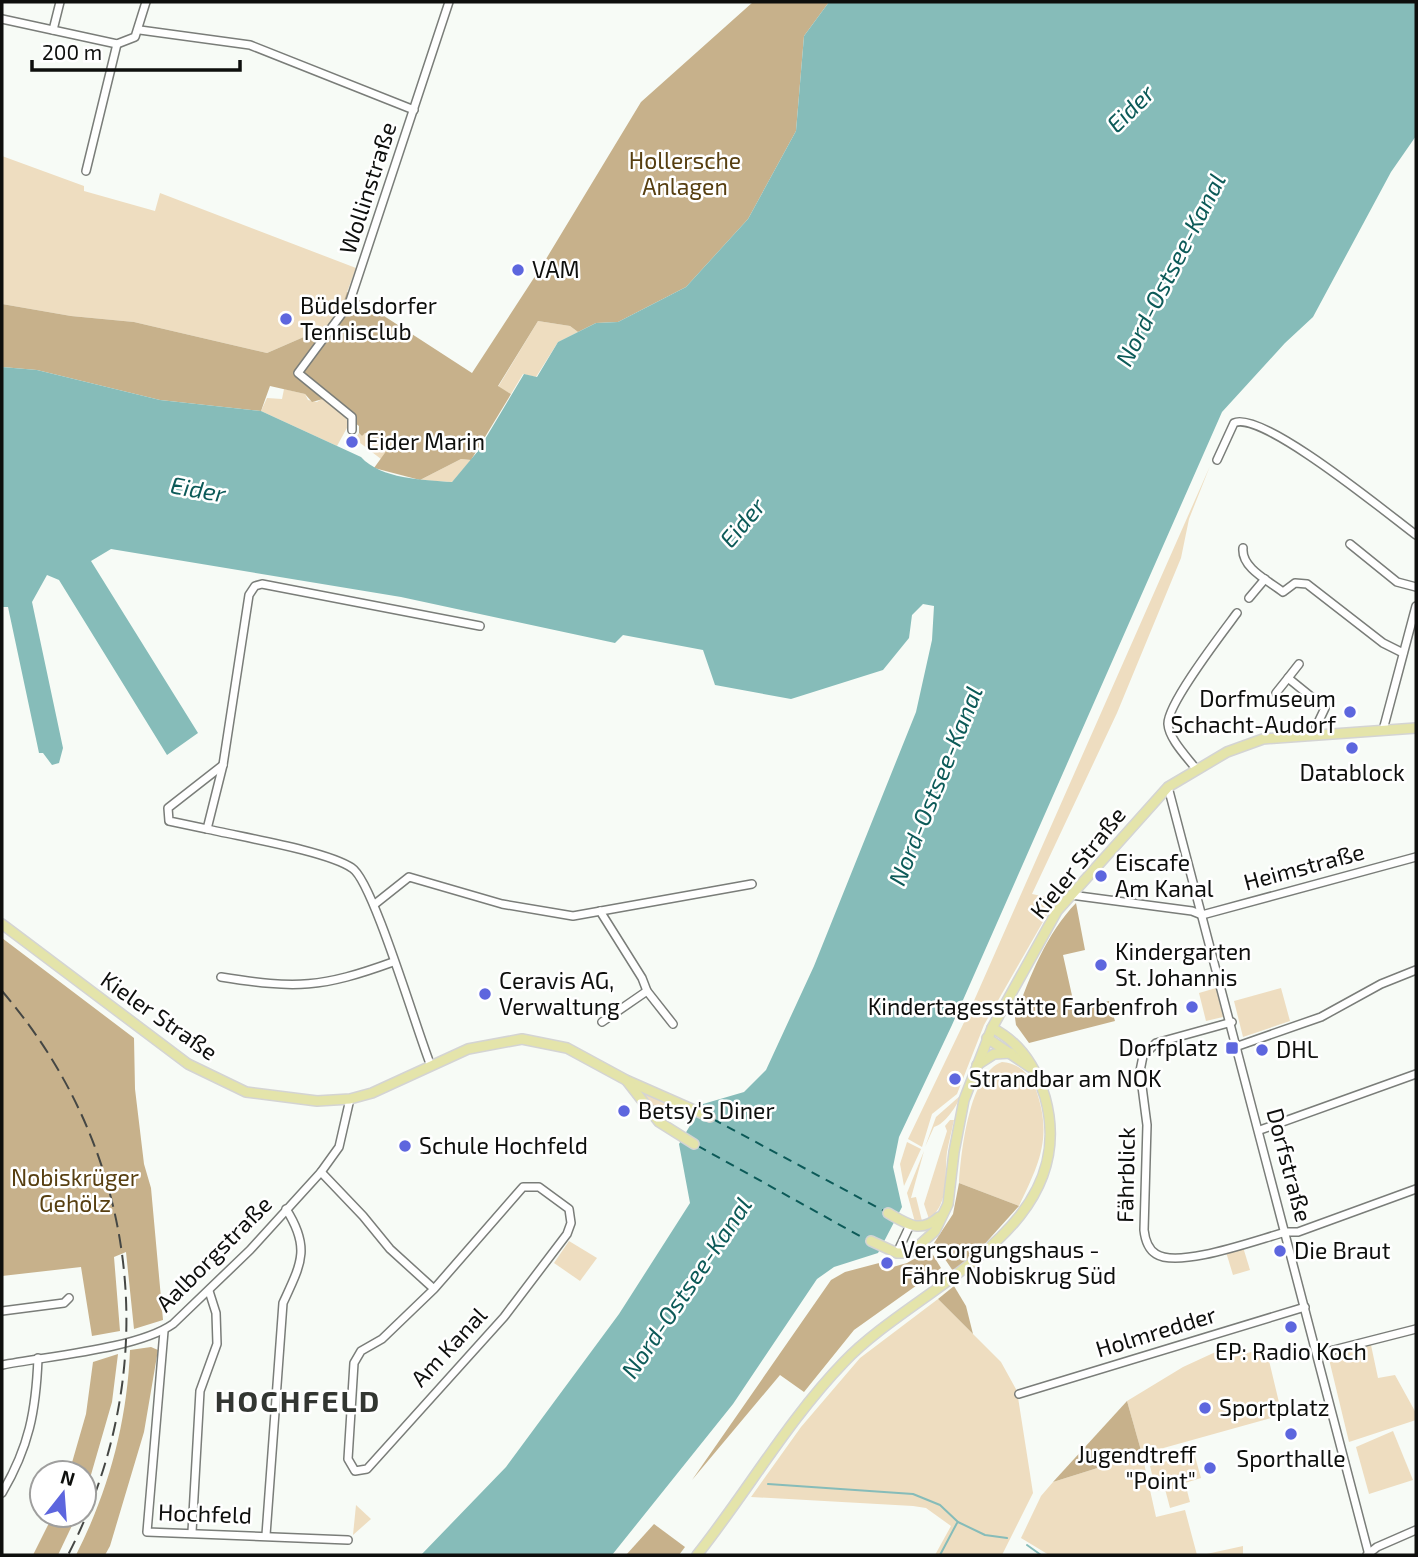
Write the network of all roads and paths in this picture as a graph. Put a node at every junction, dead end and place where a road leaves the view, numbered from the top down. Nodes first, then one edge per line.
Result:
1 (60, 2) edge
2 (146, 2) edge
3 (449, 2) edge
4 (2, 19) edge
5 (53, 30) junction
6 (140, 30) junction
7 (117, 44) junction
8 (414, 110) junction
9 (86, 171) dead end
10 (352, 430) dead end
11 (1217, 460) dead end
12 (1416, 535) edge
13 (1350, 544) dead end
14 (1243, 548) dead end
15 (1265, 579) junction
16 (1416, 587) edge
17 (1248, 598) dead end
18 (1416, 606) edge
19 (1237, 614) dead end
20 (480, 626) dead end
21 (1403, 653) junction
22 (1299, 664) dead end
23 (1288, 678) junction
24 (1276, 693) dead end
25 (1416, 728) edge
26 (1383, 730) junction
27 (1317, 734) junction
28 (223, 765) junction
29 (1196, 769) junction
30 (1168, 787) junction
31 (207, 828) junction
32 (1416, 857) edge
33 (752, 884) dead end
34 (1071, 895) junction
35 (375, 904) junction
36 (600, 912) junction
37 (1202, 915) junction
38 (2, 924) edge
39 (393, 962) junction
40 (1416, 970) edge
41 (221, 977) dead end
42 (647, 991) junction
43 (602, 1021) dead end
44 (1232, 1022) junction
45 (673, 1024) dead end
46 (992, 1028) junction
47 (988, 1038) junction
48 (1238, 1046) junction
49 (1012, 1053) junction
50 (431, 1066) junction
51 (976, 1067) junction
52 (1034, 1070) junction
53 (1416, 1074) edge
54 (626, 1080) junction
55 (350, 1099) junction
56 (710, 1117) dead end
57 (1260, 1130) junction
58 (694, 1144) dead end
59 (321, 1172) junction
60 (1416, 1189) edge
61 (286, 1209) junction
62 (888, 1213) dead end
63 (943, 1214) junction
64 (909, 1225) junction
65 (1286, 1231) junction
66 (871, 1241) dead end
67 (897, 1253) junction
68 (435, 1289) junction
69 (209, 1291) junction
70 (69, 1298) dead end
71 (1305, 1307) junction
72 (2, 1311) edge
73 (1416, 1329) edge
74 (164, 1331) junction
75 (1318, 1354) junction
76 (38, 1358) junction
77 (2, 1365) edge
78 (1019, 1394) dead end
79 (2, 1493) edge
80 (1416, 1530) edge
81 (192, 1532) junction
82 (266, 1535) junction
83 (348, 1540) dead end
84 (697, 1555) edge
85 (1368, 1555) edge

1 - 5 street
2 - 6 street
3 - 8 street, Wollinstraße
4 - 5 street
5 - 7 street
6 - 7 street
6 - 8 street
7 - 9 street
8 - 10 street, Wollinstraße
11 - 12 street
13 - 16 street
14 - 15 street
15 - 17 street
15 - 21 street
18 - 21 street
19 - 29 street
20 - 28 street
21 - 26 street
22 - 23 street
23 - 24 street
23 - 27 street
25 - 26 main road, Kieler Straße
26 - 27 main road, Kieler Straße
27 - 29 main road, Kieler Straße
28 - 31 street
28 - 31 street
29 - 30 main road, Kieler Straße
30 - 34 main road, Kieler Straße
30 - 37 street, Dorfstraße
31 - 35 street
32 - 37 street, Heimstraße
33 - 36 street
34 - 37 street
34 - 46 main road, Kieler Straße
35 - 36 street
35 - 39 street
36 - 42 street
37 - 44 street, Dorfstraße
38 - 55 main road, Kieler Straße
39 - 41 street
39 - 50 street
40 - 48 street
42 - 43 street
42 - 45 street
44 - 48 street, Dorfstraße
44 - 65 street, Fährblick
46 - 47 main road, Kieler Straße
46 - 52 main road
47 - 49 main road
47 - 51 main road, Kieler Straße
48 - 57 street, Dorfstraße
49 - 51 main road
49 - 52 main road
50 - 54 main road, Kieler Straße
50 - 55 main road, Kieler Straße
51 - 63 main road, Kieler Straße
52 - 84 main road
53 - 57 street
54 - 56 main road, Kieler Straße
54 - 58 main road, Kieler Straße
55 - 59 street, Aalborgstraße
57 - 65 street, Dorfstraße
59 - 61 street, Aalborgstraße
59 - 68 street
60 - 65 street, Fährblick
61 - 69 street, Aalborgstraße
61 - 82 street, Hochfeld
62 - 64 main road
63 - 64 main road
63 - 67 main road, Kieler Straße
64 - 67 street
65 - 71 street, Dorfstraße
66 - 67 main road
68 - 68 street, Am Kanal
69 - 74 street, Aalborgstraße
69 - 81 street
70 - 72 street
71 - 75 street, Dorfstraße
71 - 78 street, Holmredder
73 - 75 street
74 - 76 street, Aalborgstraße
74 - 81 street, Hochfeld
75 - 85 street, Dorfstraße
76 - 77 street, Aalborgstraße
76 - 79 street
80 - 85 street
81 - 82 street, Hochfeld
82 - 83 street, Hochfeld

